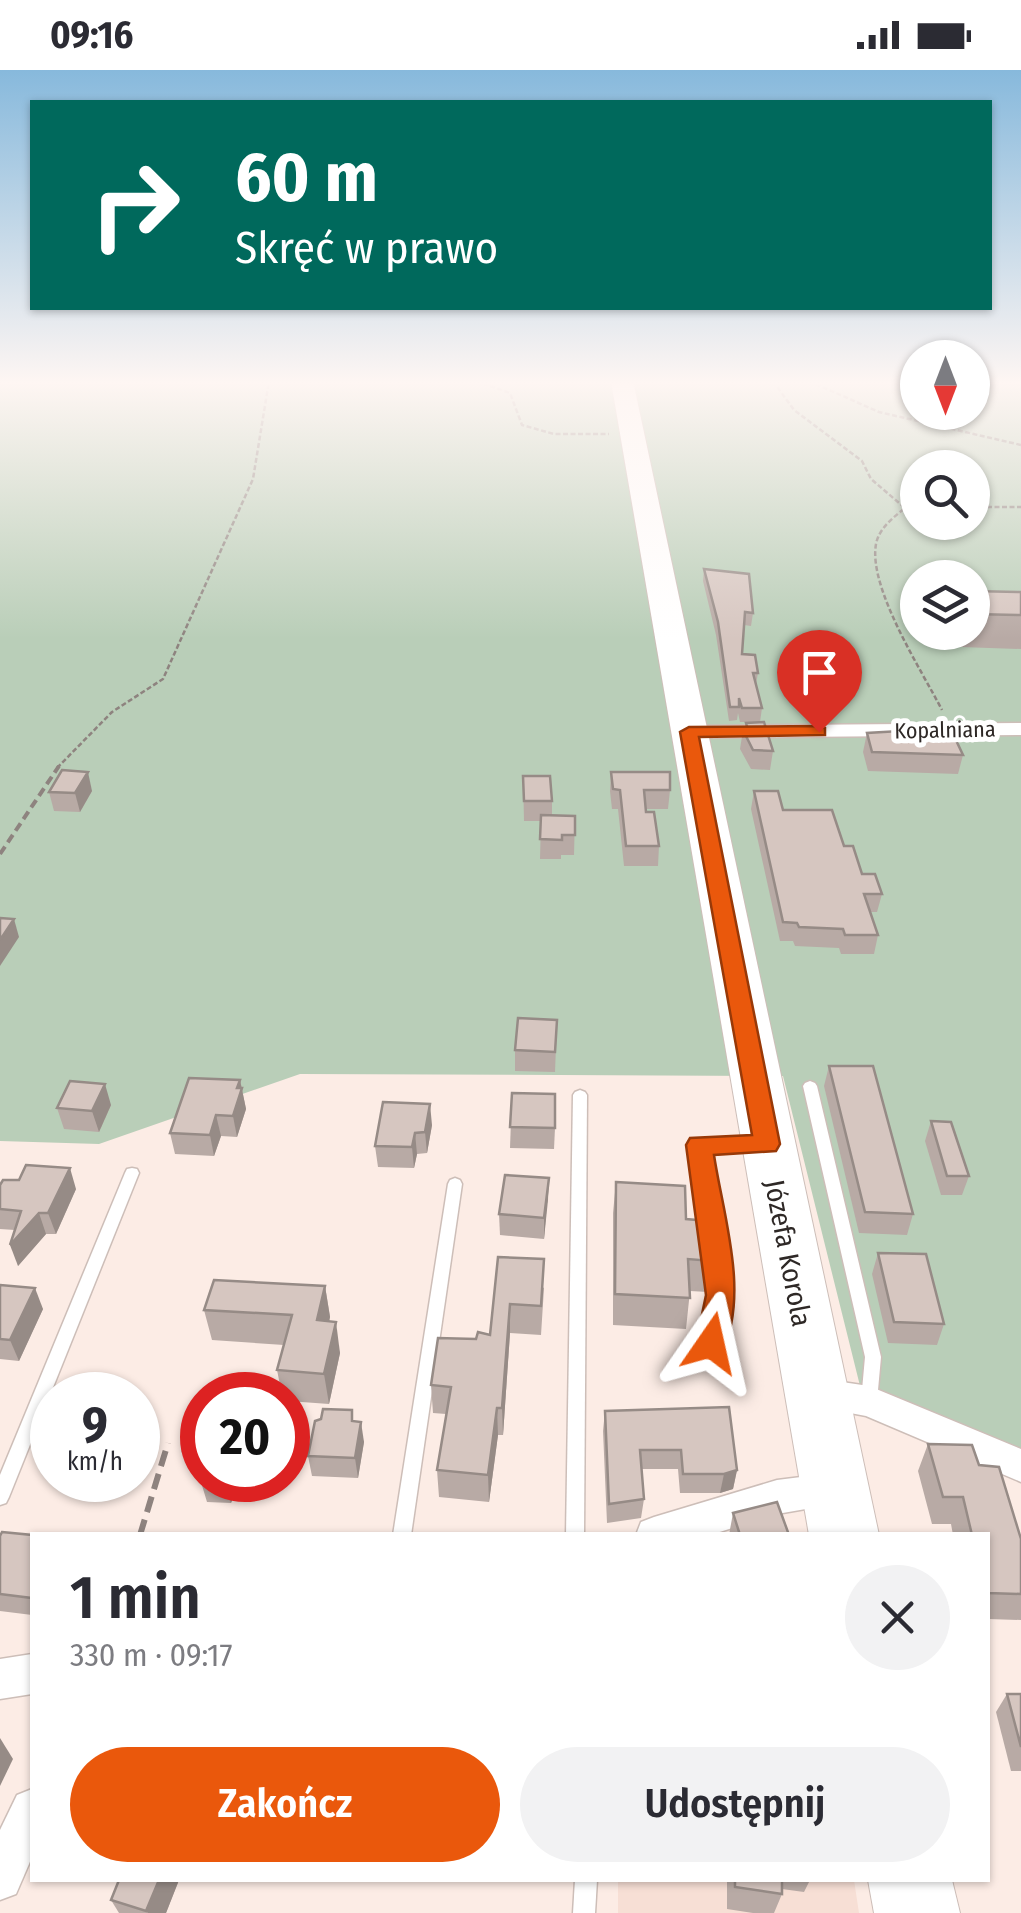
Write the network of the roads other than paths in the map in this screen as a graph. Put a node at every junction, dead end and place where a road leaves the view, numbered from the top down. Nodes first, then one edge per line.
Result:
1 (639, 467) edge
2 (1021, 728) edge
3 (689, 732) junction
4 (810, 1086) dead end
5 (580, 1096) dead end
6 (767, 1144) junction
7 (132, 1173) dead end
8 (455, 1184) dead end
9 (711, 1343) dead end
10 (815, 1393) junction
11 (869, 1401) junction
12 (1021, 1466) edge
13 (0, 1497) edge
14 (839, 1512) edge
15 (403, 1532) edge
16 (574, 1532) edge
17 (663, 1532) edge
18 (30, 1674) edge
19 (0, 1679) edge
20 (30, 1814) edge
21 (0, 1878) edge
22 (586, 1882) edge
23 (910, 1882) edge
24 (584, 1913) edge
25 (916, 1913) edge

1 - 3 highway, Józefa Korola
2 - 3 street, Kopalniana
3 - 6 highway, Józefa Korola
4 - 11 lane
5 - 16 lane
6 - 9 lane
6 - 10 highway, Józefa Korola
7 - 13 lane
8 - 15 lane
10 - 11 street
10 - 14 highway, Józefa Korola
11 - 12 street
14 - 17 street
18 - 19 street
20 - 21 street
22 - 24 lane
23 - 25 highway

